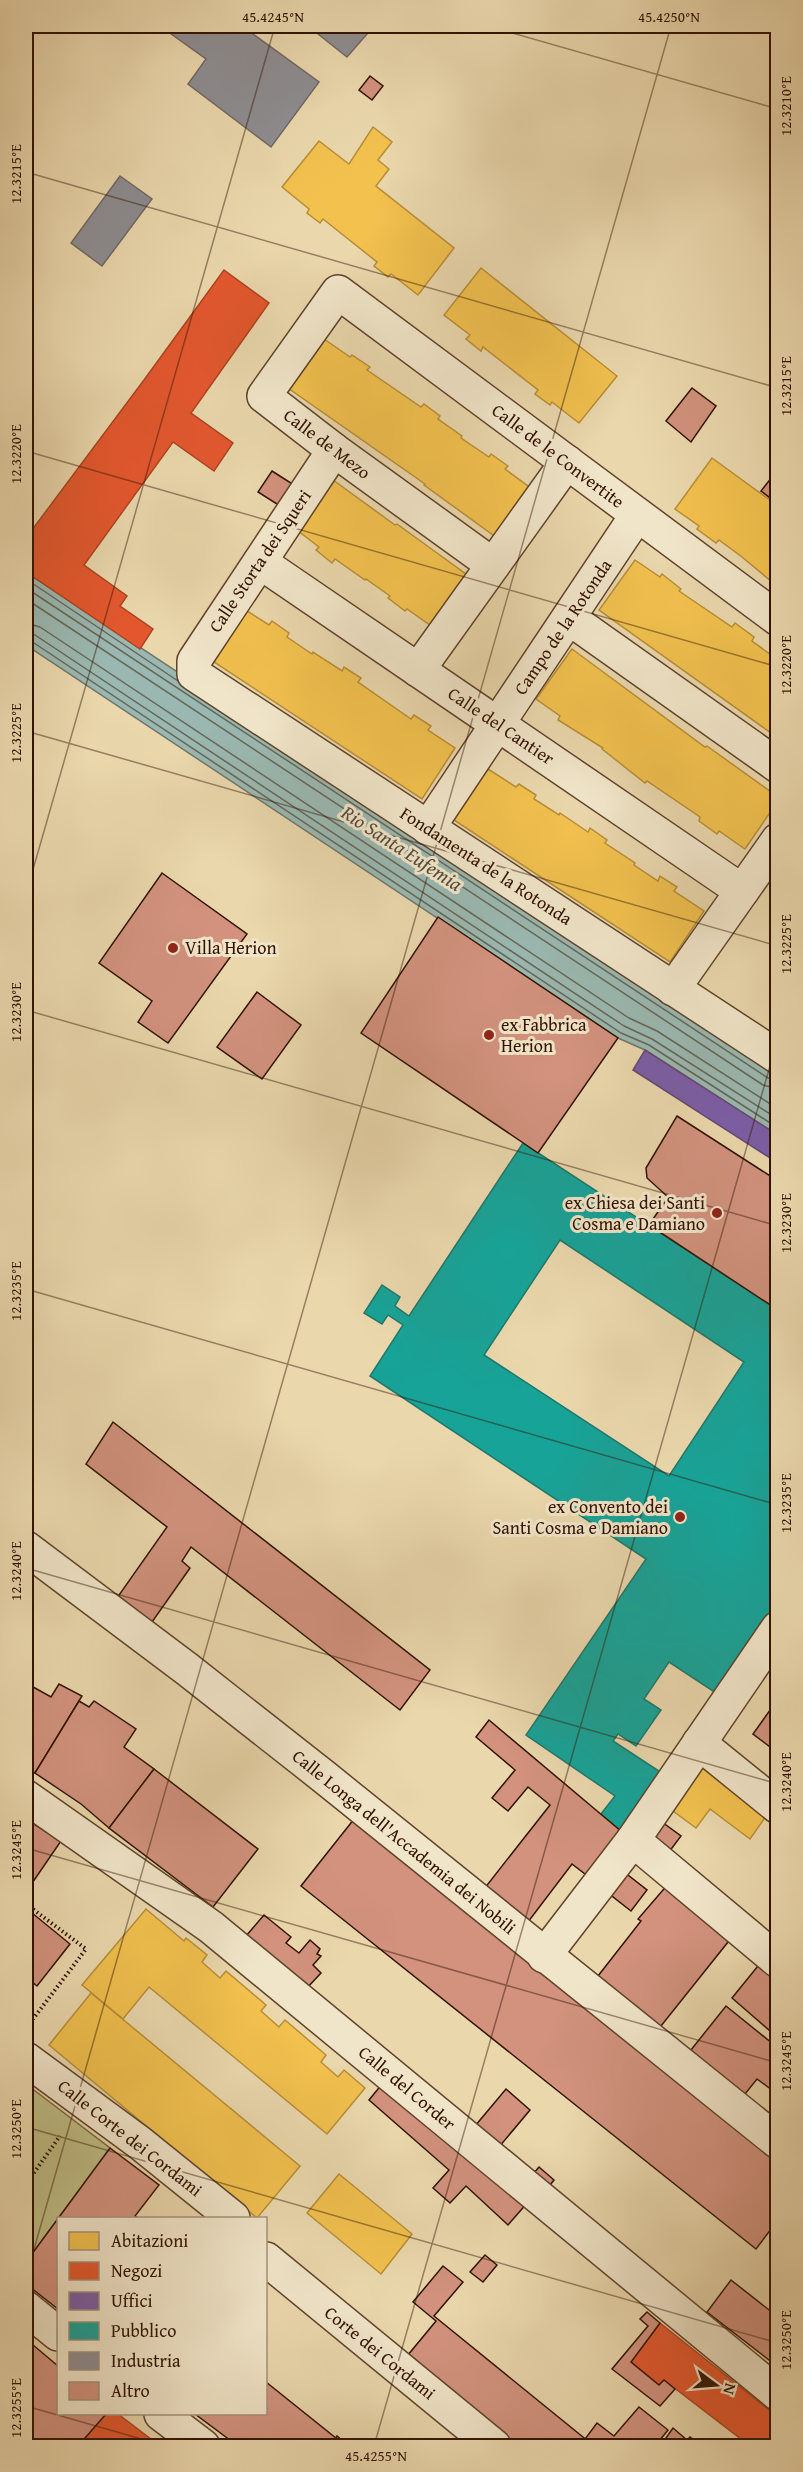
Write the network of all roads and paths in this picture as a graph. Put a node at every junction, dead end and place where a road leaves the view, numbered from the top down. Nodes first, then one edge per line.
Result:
1 (338, 292) joint
2 (334, 450) junction
3 (567, 462) junction
4 (637, 515) junction
5 (260, 562) junction
6 (493, 566) junction
7 (569, 618) junction
8 (777, 619) edge
9 (418, 670) junction
10 (194, 674) joint
11 (498, 724) junction
12 (777, 766) edge
13 (429, 828) junction
14 (777, 840) edge
15 (742, 891) junction
16 (673, 989) junction
17 (777, 1057) edge
18 (26, 1548) edge
19 (776, 1635) edge
20 (699, 1743) junction
21 (26, 1797) edge
22 (777, 1807) edge
23 (633, 1840) junction
24 (26, 1904) edge
25 (544, 1956) junction
26 (777, 1961) edge
27 (32, 2021) dead end
28 (26, 2059) edge
29 (85, 2101) junction
30 (777, 2142) edge
31 (26, 2184) edge
32 (232, 2217) edge
33 (267, 2260) edge
34 (26, 2308) edge
35 (57, 2333) edge
36 (777, 2394) edge
37 (162, 2415) edge
38 (203, 2446) edge
39 (494, 2446) edge

1 - 2 street, Calle de Mezo
1 - 3 street, Calle de le Convertite
2 - 5 street, Calle Storta dei Squeri
2 - 6 street, Calle de Mezo
3 - 4 street, Calle de le Convertite
3 - 6 street
4 - 7 street, Campo de la Rotonda
4 - 8 street, Calle de le Convertite
5 - 9 street, Calle del Cantier
5 - 10 street, Calle Storta dei Squeri
6 - 9 street
7 - 11 street, Campo de la Rotonda
7 - 12 street
9 - 11 street, Calle del Cantier
10 - 13 street, Fondamenta de la Rotonda
11 - 13 street, Campo de la Rotonda
11 - 15 street, Calle del Cantier
13 - 16 street, Fondamenta de la Rotonda
14 - 15 street
15 - 16 street
16 - 17 street, Fondamenta de la Rotonda
18 - 25 street, Calle Longa dell'Accademia dei Nobili
19 - 20 street
20 - 22 street
20 - 23 street
21 - 36 street, Calle del Corder
23 - 25 street
23 - 26 street
24 - 27 path
25 - 30 street, Calle Longa dell'Accademia dei Nobili
28 - 29 street, Calle Corte dei Cordami
29 - 31 path
29 - 32 street, Calle Corte dei Cordami
33 - 39 street, Corte dei Cordami
34 - 35 street
37 - 38 street

